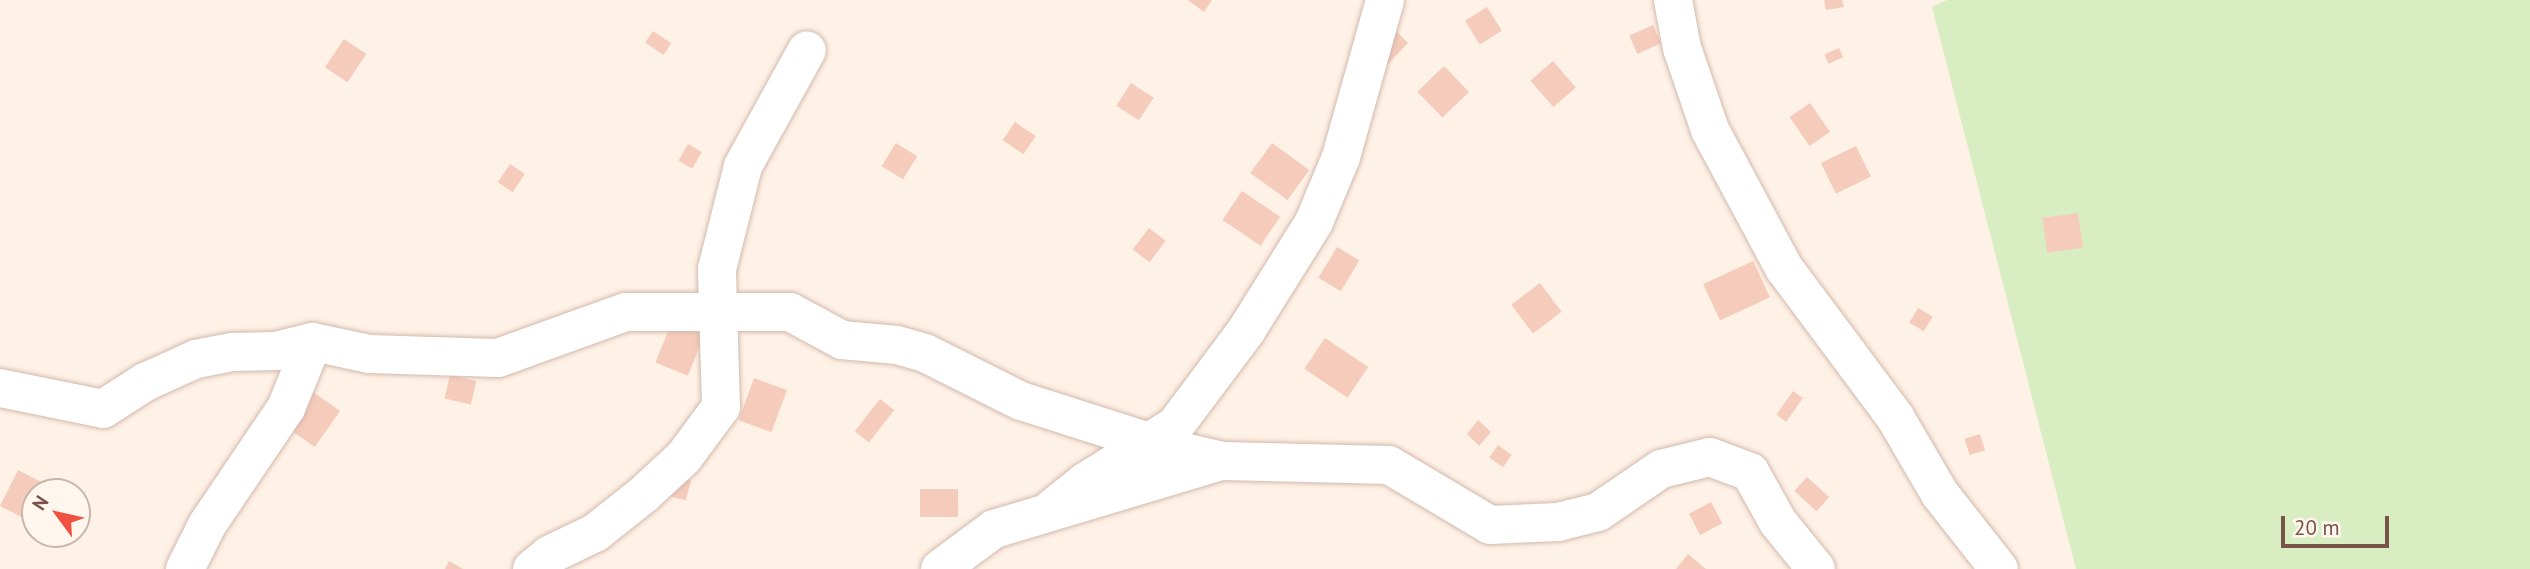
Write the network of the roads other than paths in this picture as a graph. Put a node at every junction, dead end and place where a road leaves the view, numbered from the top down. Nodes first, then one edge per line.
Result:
1 (1385, 0) edge
2 (1673, 0) edge
3 (807, 50) dead end
4 (720, 311) junction
5 (313, 342) junction
6 (0, 388) edge
7 (1149, 442) junction
8 (1223, 461) junction
9 (1050, 510) junction
10 (943, 568) edge
11 (185, 569) edge
12 (532, 569) edge
13 (1816, 569) edge
14 (1999, 569) edge

1 - 7 street
2 - 14 street
3 - 4 street
4 - 5 street
4 - 7 street
4 - 12 street
5 - 6 street
5 - 11 street
7 - 8 street
7 - 9 street
8 - 9 street
8 - 13 street
9 - 10 street

